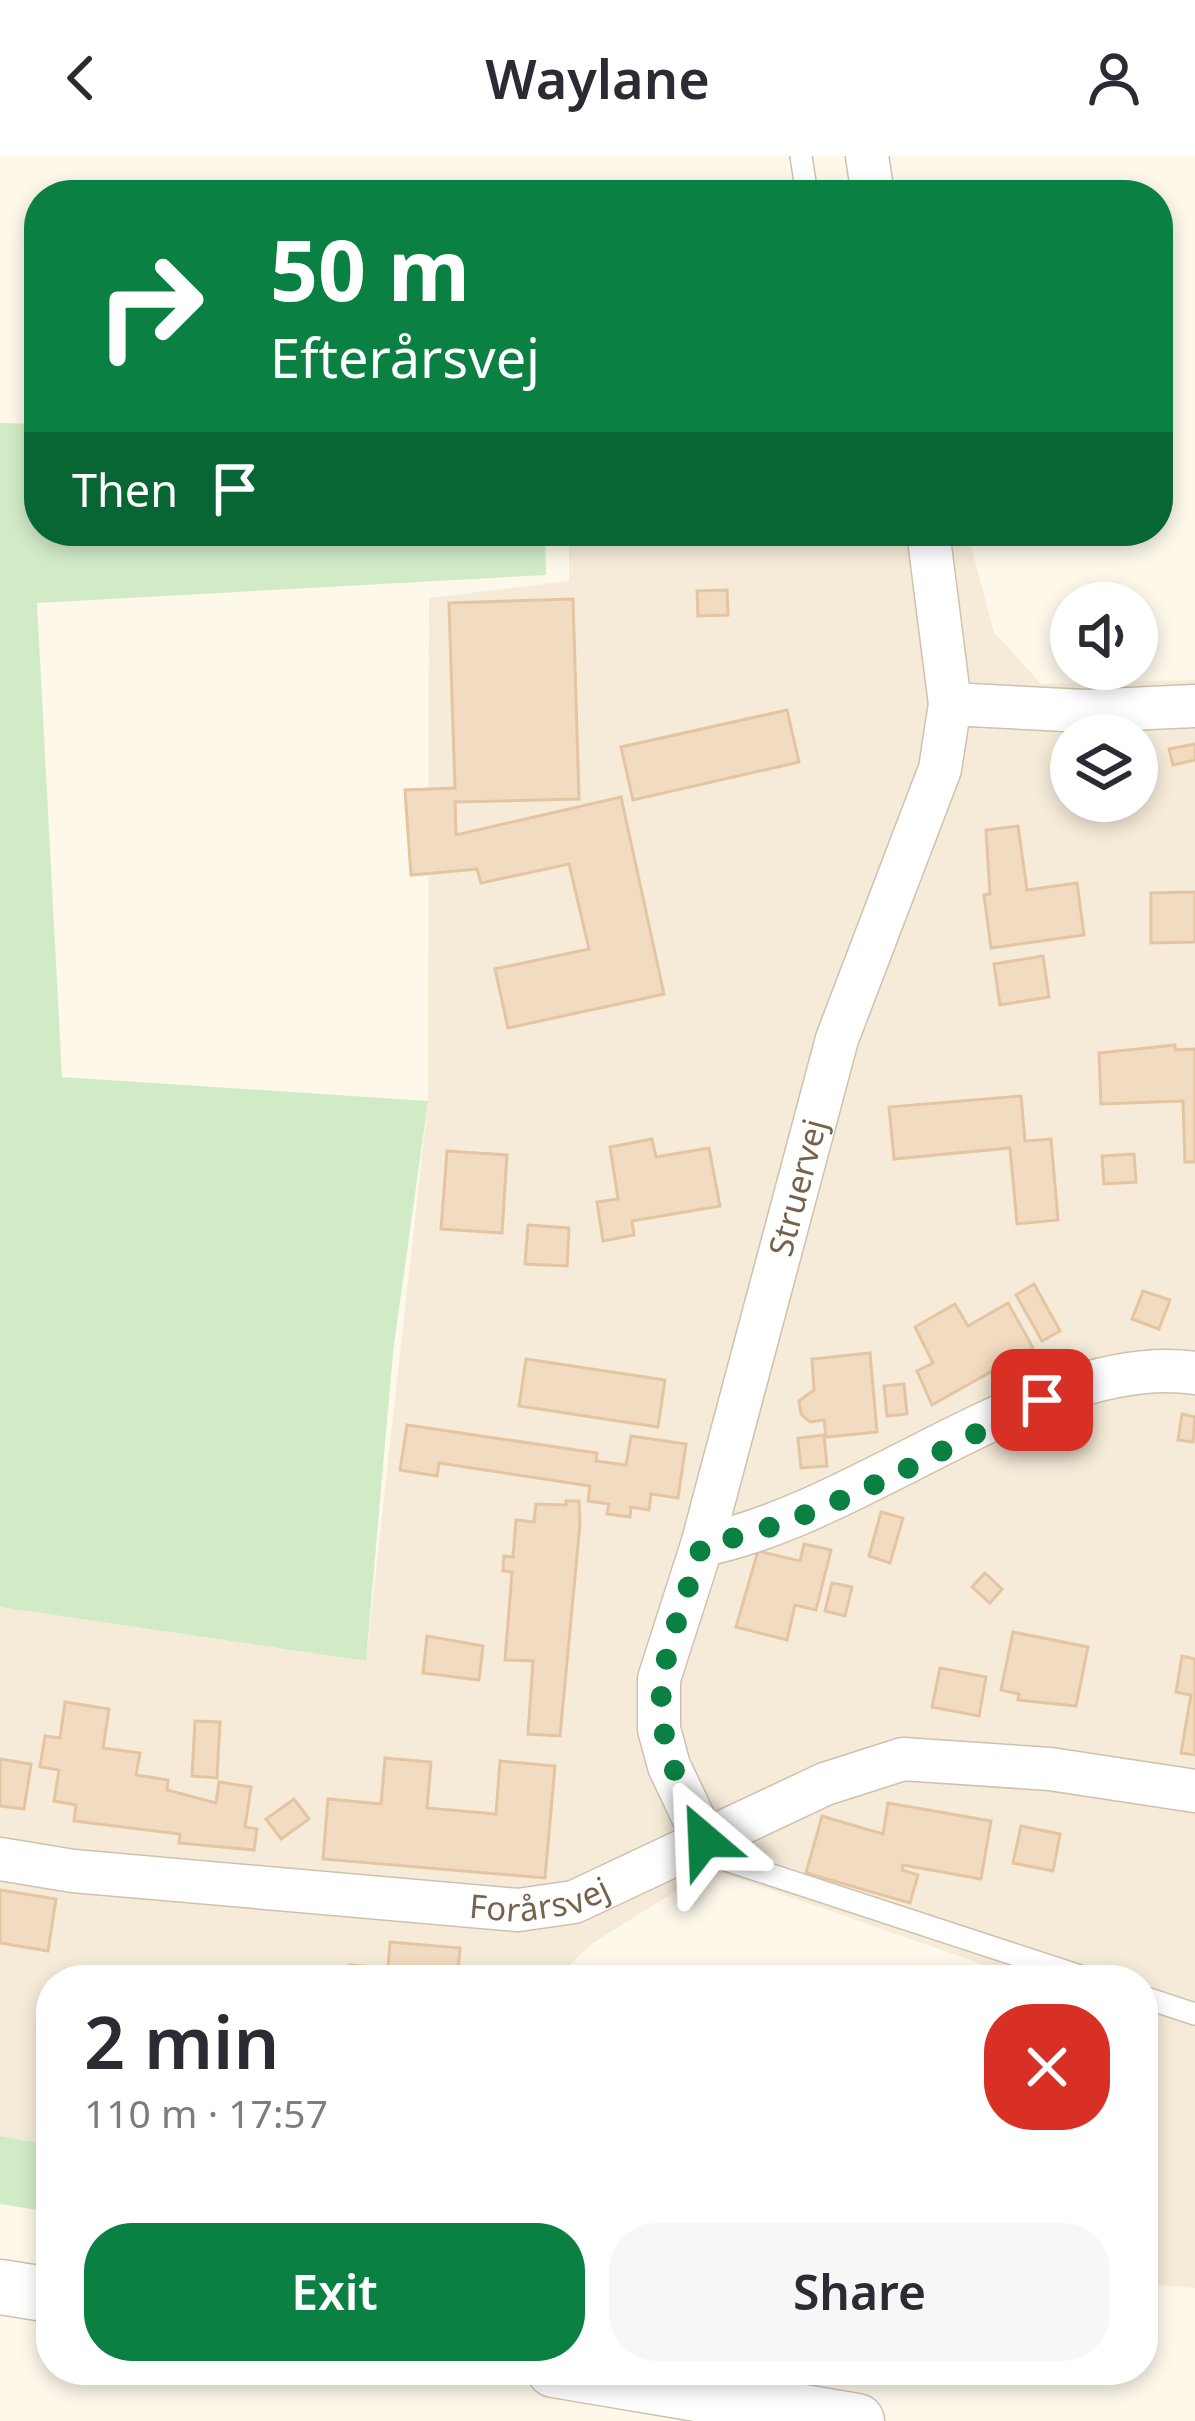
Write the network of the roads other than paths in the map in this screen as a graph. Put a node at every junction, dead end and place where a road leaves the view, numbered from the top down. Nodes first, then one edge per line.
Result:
1 (930, 546) edge
2 (950, 704) junction
3 (1195, 706) edge
4 (1195, 1373) edge
5 (702, 1545) junction
6 (1195, 1791) edge
7 (704, 1840) junction
8 (0, 1859) edge
9 (1047, 1965) edge
10 (1158, 2001) edge
11 (1195, 2014) edge
12 (0, 2287) edge
13 (36, 2293) edge
14 (643, 2385) edge
15 (856, 2421) edge

1 - 2 street, Struervej
2 - 3 street
2 - 5 street, Struervej
4 - 5 street
5 - 7 street, Struervej
6 - 7 street, Forårsvej
7 - 8 street, Forårsvej
7 - 9 lane
10 - 11 lane
12 - 13 street
14 - 15 street

